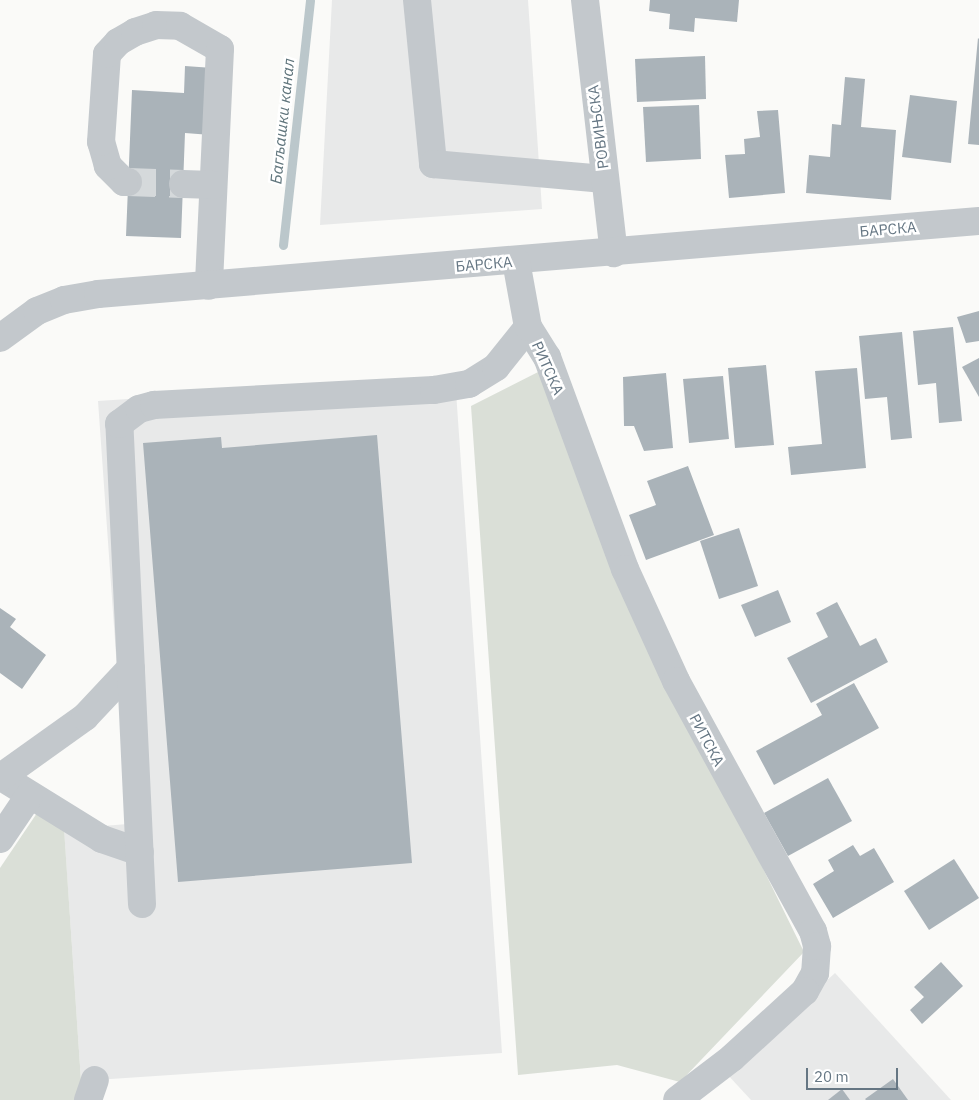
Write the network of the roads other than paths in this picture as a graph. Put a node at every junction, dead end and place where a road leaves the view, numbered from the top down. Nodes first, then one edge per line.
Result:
1 (417, 0) edge
2 (585, 0) edge
3 (604, 178) junction
4 (128, 182) tunnel mouth
5 (183, 184) tunnel mouth
6 (213, 185) junction
7 (979, 221) edge
8 (614, 253) junction
9 (516, 261) junction
10 (209, 286) junction
11 (528, 327) junction
12 (0, 338) edge
13 (131, 668) junction
14 (0, 777) edge
15 (28, 796) junction
16 (0, 839) edge
17 (140, 852) junction
18 (142, 904) dead end
19 (677, 1100) edge

1 - 3 street
2 - 3 street, РОВИЊСКА
3 - 8 street, РОВИЊСКА
4 - 6 street
5 - 6 street
6 - 10 street
7 - 8 street, БАРСКА
8 - 9 street, БАРСКА
9 - 10 street, БАРСКА
9 - 11 street
10 - 12 street, БАРСКА
11 - 13 street
11 - 19 street, РИТСКА
13 - 14 street
13 - 17 street
14 - 15 street
15 - 16 street
15 - 17 street
17 - 18 street

